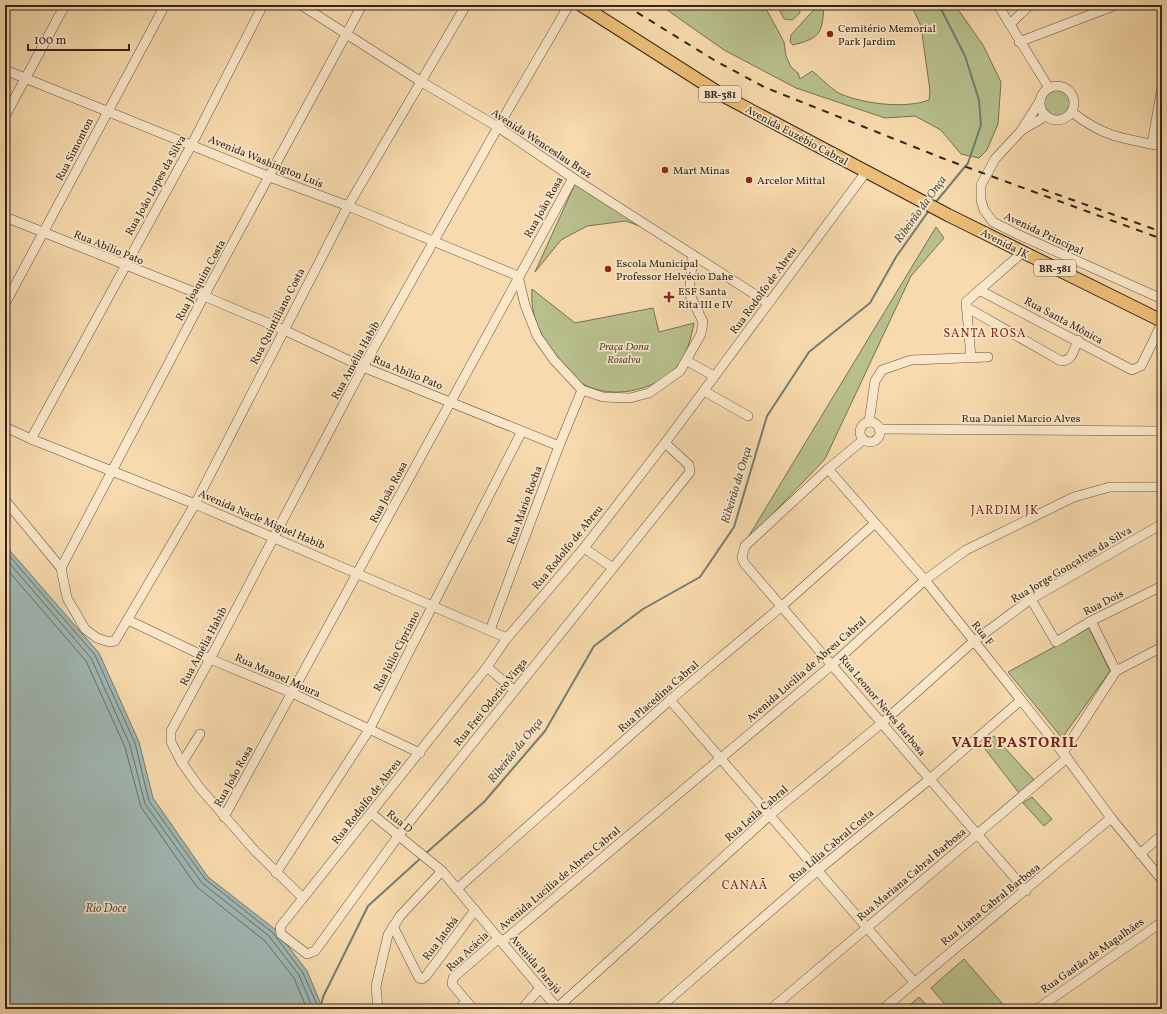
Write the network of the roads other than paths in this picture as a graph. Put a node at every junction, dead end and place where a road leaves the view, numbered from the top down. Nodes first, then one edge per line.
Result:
1 (65, 5) edge
2 (165, 5) edge
3 (263, 5) edge
4 (301, 5) edge
5 (362, 5) edge
6 (466, 5) edge
7 (568, 5) edge
8 (581, 5) edge
9 (998, 5) edge
10 (1030, 5) edge
11 (1116, 5) edge
12 (1103, 8) edge
13 (1010, 24) junction
14 (346, 34) junction
15 (1020, 42) junction
16 (5, 70) edge
17 (25, 78) junction
18 (420, 81) junction
19 (1162, 87) edge
20 (1049, 88) junction
21 (1040, 101) junction
22 (108, 110) junction
23 (1072, 112) junction
24 (5, 116) edge
25 (1046, 116) junction
26 (498, 127) junction
27 (1021, 131) junction
28 (192, 144) junction
29 (1152, 144) junction
30 (1162, 146) edge
31 (866, 172) junction
32 (270, 178) junction
33 (573, 178) junction
34 (913, 196) joint
35 (348, 206) junction
36 (5, 217) edge
37 (44, 234) junction
38 (435, 241) junction
39 (1023, 252) junction
40 (693, 255) junction
41 (124, 266) junction
42 (518, 276) junction
43 (979, 290) junction
44 (204, 296) junction
45 (1162, 299) edge
46 (5, 304) edge
47 (768, 304) junction
48 (966, 307) junction
49 (1162, 322) edge
50 (284, 330) junction
51 (1078, 340) junction
52 (971, 357) junction
53 (988, 357) dead end
54 (687, 360) junction
55 (363, 367) junction
56 (714, 376) junction
57 (582, 390) junction
58 (704, 390) junction
59 (450, 403) junction
60 (748, 416) dead end
61 (869, 422) junction
62 (5, 427) edge
63 (879, 429) junction
64 (522, 431) junction
65 (1162, 431) edge
66 (30, 439) junction
67 (863, 440) junction
68 (665, 443) junction
69 (559, 446) junction
70 (828, 469) junction
71 (112, 471) junction
72 (1162, 487) edge
73 (5, 500) edge
74 (195, 504) junction
75 (874, 524) junction
76 (1162, 524) edge
77 (275, 538) junction
78 (584, 548) junction
79 (61, 568) junction
80 (613, 568) junction
81 (358, 573) junction
82 (924, 580) junction
83 (1162, 586) edge
84 (1031, 599) junction
85 (433, 606) junction
86 (782, 606) junction
87 (128, 620) junction
88 (1091, 621) junction
89 (490, 630) junction
90 (507, 638) junction
91 (974, 641) junction
92 (1162, 647) edge
93 (210, 659) junction
94 (833, 664) junction
95 (487, 667) junction
96 (1116, 671) junction
97 (514, 690) junction
98 (292, 693) junction
99 (670, 700) junction
100 (1021, 700) junction
101 (882, 723) junction
102 (369, 730) junction
103 (200, 734) dead end
104 (420, 752) junction
105 (1065, 755) junction
106 (720, 758) junction
107 (182, 763) junction
108 (930, 779) junction
109 (372, 814) junction
110 (770, 815) junction
111 (224, 817) junction
112 (1111, 818) junction
113 (399, 834) junction
114 (978, 834) junction
115 (1162, 835) edge
116 (413, 847) joint
117 (1140, 854) junction
118 (818, 870) junction
119 (442, 871) junction
120 (276, 873) junction
121 (1162, 880) edge
122 (458, 888) junction
123 (1026, 891) junction
124 (303, 898) junction
125 (476, 910) junction
126 (1162, 922) edge
127 (393, 926) junction
128 (866, 928) junction
129 (280, 930) joint
130 (501, 940) junction
131 (914, 982) junction
132 (540, 988) junction
133 (466, 1001) junction
134 (378, 1009) edge
135 (459, 1009) edge
136 (473, 1009) edge
137 (522, 1009) edge
138 (558, 1009) edge
139 (658, 1009) edge
140 (771, 1009) edge
141 (883, 1009) edge
142 (1037, 1009) edge

1 - 17 street
2 - 22 street, Rua Simonton
3 - 28 street, Rua João Lopes da Silva
4 - 14 street, Avenida Wenceslau Braz
5 - 14 street, Rua Joaquim Costa
6 - 18 street, Rua Quintiliano Costa
7 - 26 street, Rua Amélia Habib
8 - 31 main road, Avenida Euzébio Cabral / BR-381
9 - 13 street
10 - 13 street
11 - 12 street
12 - 15 street
13 - 15 street
14 - 18 street, Avenida Wenceslau Braz
14 - 32 street, Rua Joaquim Costa
15 - 20 street
16 - 17 street, Avenida Washington Luís
17 - 22 street, Avenida Washington Luís
17 - 24 street
18 - 26 street, Avenida Wenceslau Braz
18 - 35 street, Rua Quintiliano Costa
19 - 29 street
20 - 21 street
20 - 23 street
21 - 25 street
21 - 27 street, Avenida Principal
22 - 28 street, Avenida Washington Luís
22 - 37 street, Rua Simonton
23 - 25 street
23 - 29 street
25 - 27 street, Avenida Principal
26 - 33 street, Avenida Wenceslau Braz
26 - 38 street, Rua Amélia Habib
27 - 45 street, Avenida Principal
28 - 32 street, Avenida Washington Luís
28 - 41 street, Rua João Lopes da Silva
29 - 30 street
31 - 34 main road, Avenida Euzébio Cabral / BR-381
31 - 47 street, Rua Rodolfo de Abreu
32 - 35 street, Avenida Washington Luís
32 - 44 street, Rua Joaquim Costa
33 - 40 street, Avenida Wenceslau Braz
33 - 42 street, Rua João Rosa
34 - 39 main road, Avenida JK / BR-381
35 - 38 street, Avenida Washington Luís
35 - 50 street, Rua Quintiliano Costa
36 - 37 street, Rua Abílio Pato
37 - 41 street, Rua Abílio Pato
37 - 46 street, Rua Simonton
38 - 42 street, Avenida Washington Luís
38 - 55 street, Rua Amélia Habib
39 - 43 street
39 - 49 main road, Avenida JK / BR-381
40 - 47 street, Avenida Wenceslau Braz
40 - 54 street
41 - 44 street, Rua Abílio Pato
41 - 66 street, Rua João Lopes da Silva
42 - 57 street
42 - 59 street, Rua João Rosa
43 - 48 street
43 - 51 street, Rua Santa Mônica
44 - 50 street, Rua Abílio Pato
44 - 71 street, Rua Joaquim Costa
47 - 56 street, Rua Rodolfo de Abreu
48 - 51 street
48 - 52 street
49 - 51 street, Rua Santa Mônica
50 - 55 street, Rua Abílio Pato
50 - 74 street, Rua Quintiliano Costa
52 - 53 street
52 - 61 street
54 - 56 street
54 - 57 street
55 - 59 street, Rua Abílio Pato
55 - 77 street, Rua Amélia Habib
56 - 58 street, Rua Rodolfo de Abreu
57 - 69 street, Rua Mário Rocha
58 - 60 street
58 - 68 street, Rua Rodolfo de Abreu
59 - 64 street, Rua Abílio Pato
59 - 81 street, Rua João Rosa
61 - 63 street
61 - 67 street
62 - 66 street, Avenida Nacle Miguel Habib
63 - 65 street, Rua Daniel Marcio Alves
63 - 67 street
64 - 69 street, Rua Abílio Pato
64 - 85 street, Rua Júlio Cipriano
66 - 71 street, Avenida Nacle Miguel Habib
67 - 70 street
68 - 78 street, Rua Rodolfo de Abreu
68 - 80 street, Rua Frei Odorico Virga
69 - 89 street, Rua Mário Rocha
70 - 75 street, Rua F
70 - 86 street, Rua Leonor Neves Barbosa
71 - 74 street, Avenida Nacle Miguel Habib
71 - 79 street, Rua Joaquim Costa
72 - 82 street, Avenida Lucilia de Abreu Cabral
73 - 79 street
74 - 77 street, Avenida Nacle Miguel Habib
74 - 87 street, Rua Quintiliano Costa
75 - 82 street, Rua F
75 - 86 street, Rua Placedina Cabral
76 - 84 street, Rua Jorge Gonçalves da Silva
77 - 81 street, Avenida Nacle Miguel Habib
77 - 93 street, Rua Amélia Habib
78 - 80 street
78 - 90 street, Rua Rodolfo de Abreu
79 - 87 street, Rua Quintiliano Costa
80 - 97 street, Rua Frei Odorico Virga
81 - 85 street, Avenida Nacle Miguel Habib
81 - 98 street, Rua João Rosa
82 - 91 street, Rua F
82 - 94 street, Avenida Lucilia de Abreu Cabral
83 - 88 street, Rua Dois
84 - 88 street, Rua Dois
84 - 91 street, Rua Jorge Gonçalves da Silva
85 - 89 street, Avenida Nacle Miguel Habib
85 - 102 street, Rua Júlio Cipriano
86 - 94 street, Rua Leonor Neves Barbosa
86 - 99 street, Rua Placedina Cabral
87 - 93 street, Rua Manoel Moura
88 - 96 street
89 - 90 street, Avenida Nacle Miguel Habib
90 - 95 street, Rua Rodolfo de Abreu
91 - 100 street, Rua F
91 - 101 street, Rua Leila Cabral
92 - 96 street
93 - 98 street, Rua Manoel Moura
93 - 107 street, Rua Amélia Habib
94 - 101 street, Rua Leonor Neves Barbosa
94 - 106 street, Avenida Lucilia de Abreu Cabral
95 - 97 street
95 - 104 street, Rua Rodolfo de Abreu
96 - 105 street, Rua Mariana Cabral Barbosa
97 - 113 street, Rua Frei Odorico Virga
98 - 102 street, Rua Manoel Moura
98 - 111 street, Rua João Rosa
99 - 106 street
99 - 122 street, Rua Placedina Cabral
100 - 105 street, Rua F
100 - 108 street, Rua Lília Cabral Costa
101 - 108 street, Rua Leonor Neves Barbosa
101 - 110 street, Rua Leila Cabral
102 - 104 street, Rua Manoel Moura
102 - 120 street, Rua Júlio Cipriano
103 - 107 street
104 - 109 street, Rua Rodolfo de Abreu
105 - 112 street, Rua F
105 - 114 street, Rua Mariana Cabral Barbosa
106 - 110 street
106 - 130 street, Avenida Lucilia de Abreu Cabral
107 - 111 street
108 - 114 street, Rua Leonor Neves Barbosa
108 - 118 street, Rua Lília Cabral Costa
109 - 113 street, Rua D
109 - 124 street, Rua Rodolfo de Abreu
110 - 118 street
110 - 138 street, Rua Leila Cabral
111 - 120 street
112 - 117 street, Rua F
112 - 123 street, Rua Liana Cabral Barbosa
113 - 116 street, Rua D
113 - 129 street, Rua Frei Odorico Virga
114 - 123 street, Rua Leonor Neves Barbosa
114 - 128 street, Rua Mariana Cabral Barbosa
115 - 117 street
116 - 119 street, Avenida Parajú
117 - 121 street, Rua F
118 - 128 street
118 - 139 street, Rua Lília Cabral Costa
119 - 122 street, Avenida Parajú
119 - 127 street
120 - 124 street
122 - 125 street, Avenida Parajú
123 - 131 street, Rua Liana Cabral Barbosa
124 - 129 street, Rua Rodolfo de Abreu
125 - 127 street, Rua Jatobá
125 - 130 street, Avenida Parajú
126 - 142 street, Rua Gastão de Magalhães
127 - 134 street
128 - 131 street
128 - 140 street, Rua Mariana Cabral Barbosa
130 - 132 street, Avenida Parajú
130 - 133 street, Rua Acácia
131 - 141 street, Rua Liana Cabral Barbosa
132 - 137 street
132 - 138 street, Avenida Parajú
133 - 135 street
133 - 136 street

